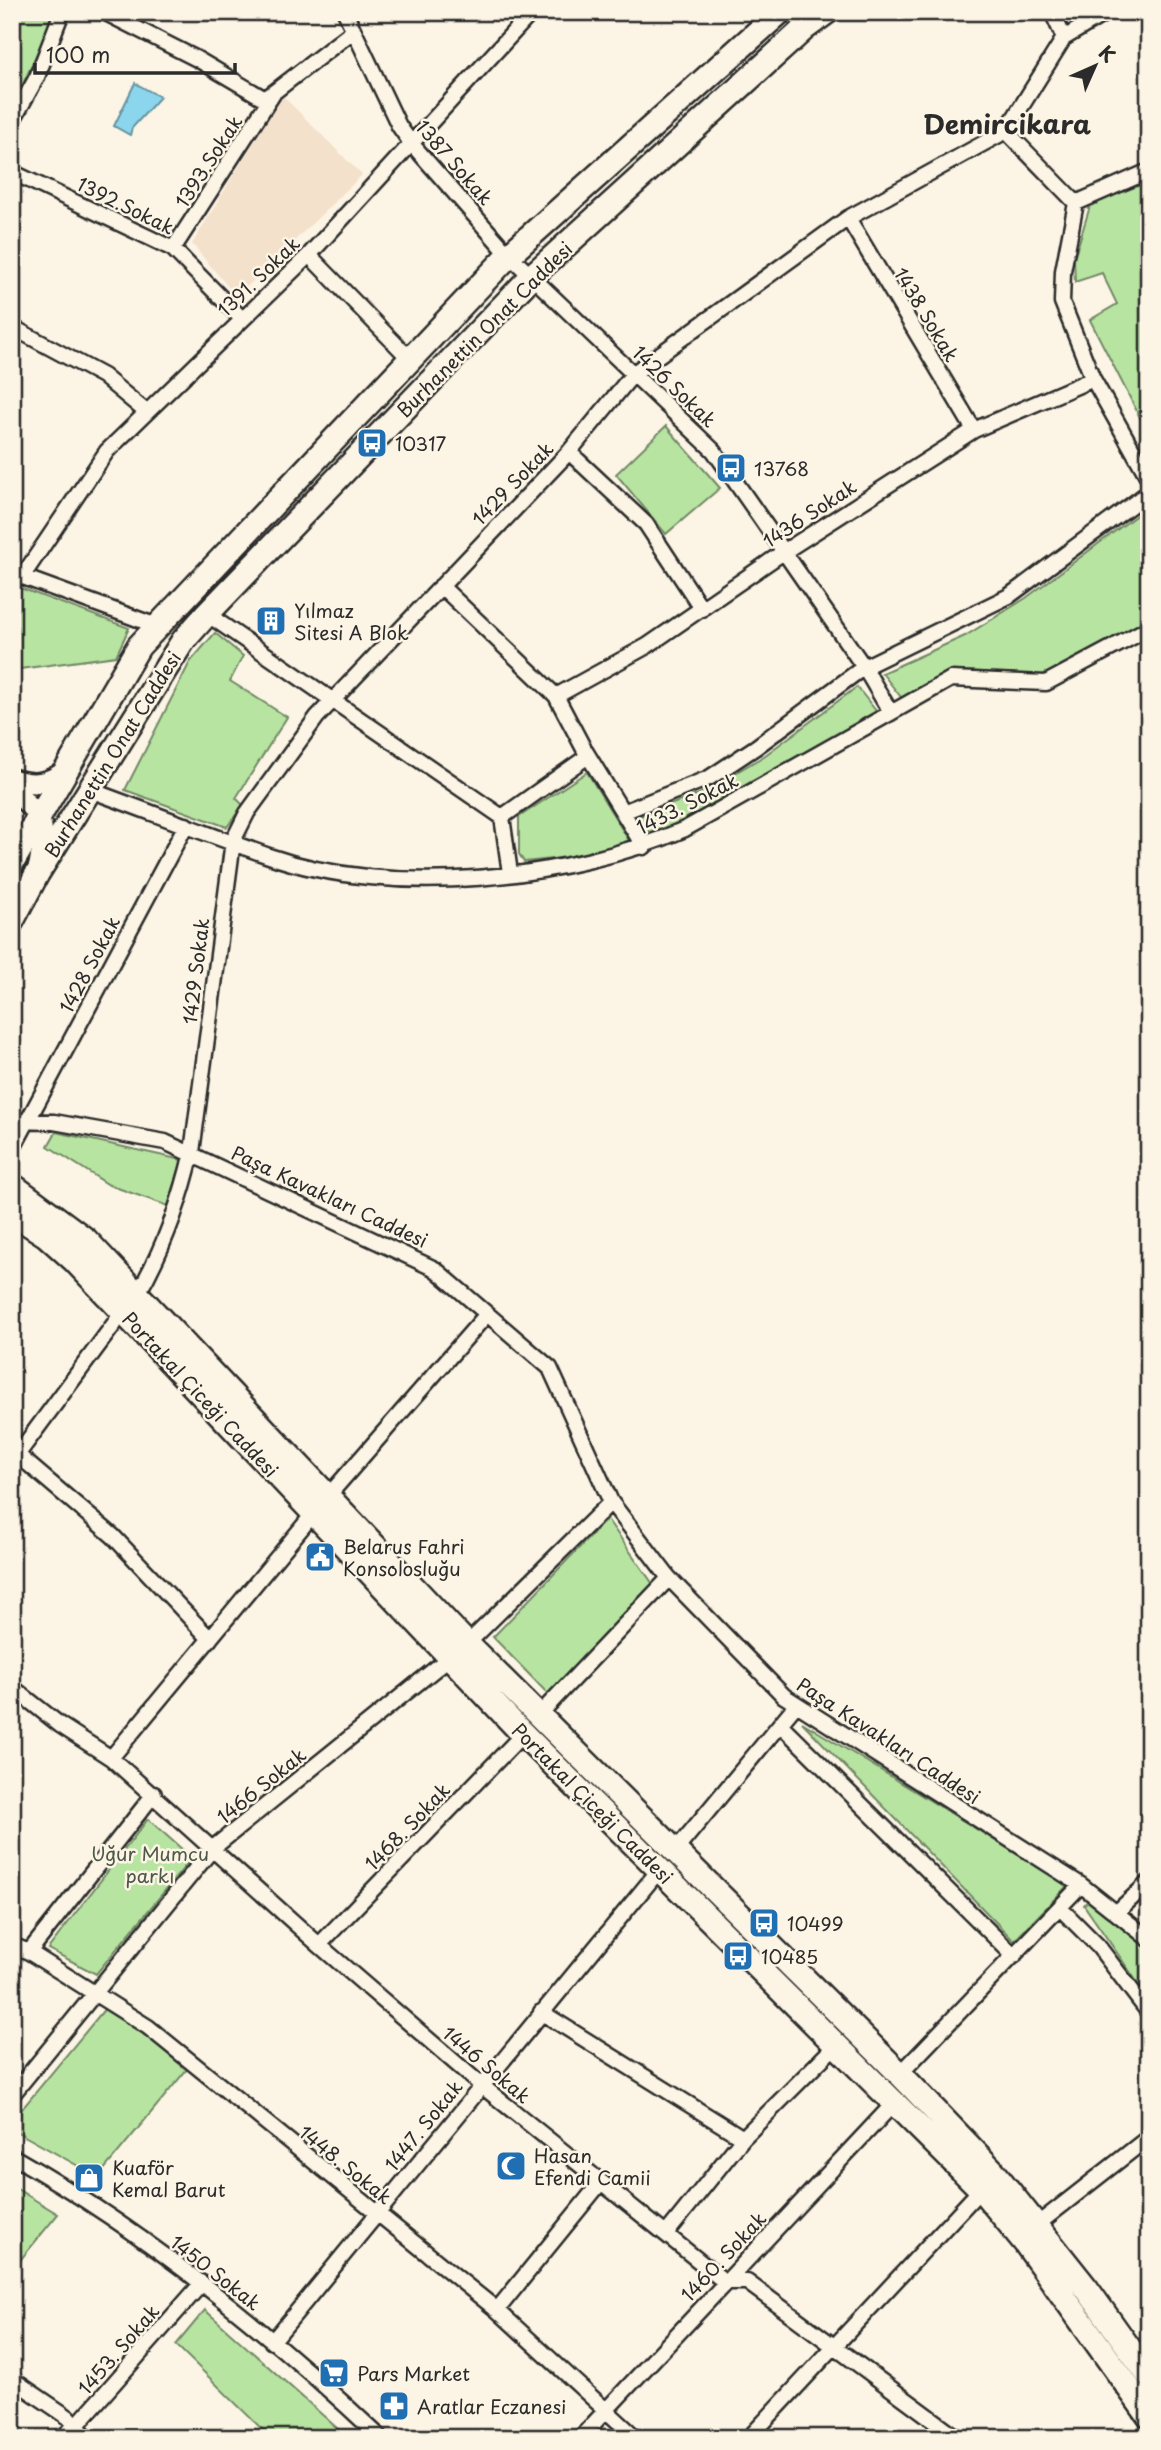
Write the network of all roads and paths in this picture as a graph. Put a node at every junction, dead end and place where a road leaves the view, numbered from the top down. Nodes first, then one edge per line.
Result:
1 (62, 12) edge
2 (104, 12) edge
3 (345, 12) edge
4 (780, 12) edge
5 (827, 12) edge
6 (1052, 12) edge
7 (1107, 12) edge
8 (526, 15) edge
9 (353, 31) junction
10 (1064, 38) junction
11 (274, 93) junction
12 (12, 122) edge
13 (1006, 131) junction
14 (411, 143) junction
15 (1149, 172) edge
16 (12, 173) edge
17 (1076, 203) junction
18 (848, 218) junction
19 (173, 249) junction
20 (309, 254) junction
21 (509, 255) junction
22 (533, 275) junction
23 (241, 318) junction
24 (12, 327) edge
25 (410, 359) junction
26 (634, 373) junction
27 (1093, 379) junction
28 (145, 411) junction
29 (974, 430) junction
30 (569, 452) junction
31 (1149, 479) edge
32 (1149, 492) edge
33 (785, 551) junction
34 (17, 575) edge
35 (441, 586) junction
36 (702, 608) junction
37 (207, 614) junction
38 (157, 626) junction
39 (1149, 628) edge
40 (864, 667) junction
41 (556, 696) junction
42 (331, 701) junction
43 (891, 713) junction
44 (588, 756) junction
45 (67, 769) junction
46 (12, 779) edge
47 (12, 789) edge
48 (90, 790) junction
49 (623, 812) junction
50 (39, 814) junction
51 (502, 817) junction
52 (186, 825) junction
53 (233, 841) junction
54 (644, 847) junction
55 (12, 863) edge
56 (510, 873) junction
57 (37, 874) junction
58 (12, 921) edge
59 (19, 1121) edge
60 (12, 1150) edge
61 (192, 1152) junction
62 (12, 1185) edge
63 (12, 1213) edge
64 (130, 1303) junction
65 (487, 1314) junction
66 (15, 1459) edge
67 (12, 1471) edge
68 (611, 1502) junction
69 (321, 1504) junction
70 (669, 1578) junction
71 (210, 1639) junction
72 (459, 1651) junction
73 (12, 1687) edge
74 (795, 1706) junction
75 (538, 1716) junction
76 (780, 1724) junction
77 (523, 1734) junction
78 (111, 1758) junction
79 (154, 1794) junction
80 (213, 1848) junction
81 (675, 1851) junction
82 (660, 1869) junction
83 (1149, 1882) edge
84 (1081, 1885) junction
85 (1060, 1908) junction
86 (1118, 1911) junction
87 (1149, 1939) edge
88 (12, 1945) edge
89 (318, 1945) junction
90 (29, 1952) junction
91 (1014, 1956) junction
92 (95, 1993) junction
93 (541, 2012) junction
94 (1149, 2013) edge
95 (837, 2044) junction
96 (900, 2074) junction
97 (481, 2085) junction
98 (12, 2095) edge
99 (895, 2102) junction
100 (1149, 2137) edge
101 (743, 2138) junction
102 (12, 2156) edge
103 (601, 2182) junction
104 (981, 2189) junction
105 (376, 2213) junction
106 (1038, 2224) junction
107 (666, 2234) junction
108 (725, 2282) junction
109 (202, 2283) junction
110 (497, 2310) junction
111 (272, 2342) junction
112 (832, 2348) junction
113 (1149, 2376) edge
114 (12, 2379) edge
115 (606, 2409) junction
116 (1149, 2416) edge
117 (77, 2425) junction
118 (373, 2435) edge
119 (61, 2438) edge
120 (88, 2438) edge
121 (580, 2438) edge
122 (636, 2438) edge
123 (749, 2438) edge
124 (958, 2438) edge

1 - 12 street
2 - 11 street
3 - 9 street, 1387 Sokak
4 - 21 main road, Burhanettin Onat Caddesi
5 - 22 main road, Burhanettin Onat Caddesi
6 - 10 street
7 - 10 street, 1429 Sokak
8 - 14 street, 1391. Sokak
9 - 11 street, 1393.Sokak
9 - 14 street, 1387 Sokak
10 - 13 street, 1429 Sokak
11 - 19 street, 1393.Sokak
13 - 17 street
13 - 18 street, 1429 Sokak
14 - 20 street, 1391. Sokak
14 - 21 street, 1387 Sokak
15 - 17 street
16 - 19 street, 1392.Sokak
17 - 27 street
18 - 26 street, 1429 Sokak
18 - 29 street, 1438 Sokak
19 - 23 street, 1392.Sokak
20 - 23 street, 1391. Sokak
20 - 25 street
21 - 22 street, 1387 Sokak
21 - 25 main road, Burhanettin Onat Caddesi
22 - 26 street, 1426 Sokak
22 - 37 main road, Burhanettin Onat Caddesi
23 - 28 street, 1391. Sokak
24 - 28 street
25 - 38 main road, Burhanettin Onat Caddesi
26 - 30 street, 1429 Sokak
26 - 33 street, 1426 Sokak
27 - 29 street, 1436 Sokak
27 - 31 street
28 - 34 street, 1391. Sokak
29 - 33 street, 1436 Sokak
30 - 35 street, 1429 Sokak
30 - 36 street
32 - 40 street
33 - 36 street, 1436 Sokak
33 - 40 street, 1426 Sokak
34 - 38 street
35 - 41 street
35 - 42 street, 1429 Sokak
36 - 41 street, 1436 Sokak
37 - 42 street
37 - 48 main road, Burhanettin Onat Caddesi
38 - 45 main road, Burhanettin Onat Caddesi
39 - 43 street, 1433. Sokak
40 - 43 street, 1426 Sokak
40 - 49 street
41 - 44 street
42 - 51 street
42 - 53 street, 1429 Sokak
43 - 54 street, 1433. Sokak
44 - 49 street
44 - 51 street
45 - 46 main road
45 - 50 main road, Burhanettin Onat Caddesi
47 - 50 main road
48 - 52 street, 1433. Sokak
48 - 57 main road, Burhanettin Onat Caddesi
49 - 54 street
50 - 55 main road, Burhanettin Onat Caddesi
50 - 57 main road
51 - 56 street
52 - 53 street, 1433. Sokak
52 - 59 street, 1428 Sokak
53 - 56 street, 1433. Sokak
53 - 61 street, 1429 Sokak
54 - 56 street, 1433. Sokak
57 - 58 main road, Burhanettin Onat Caddesi
59 - 60 street, 1428 Sokak
59 - 61 street, Paşa Kavakları Caddesi
61 - 64 street, 1429 Sokak
61 - 65 street, Paşa Kavakları Caddesi
62 - 64 main road, Portakal Çiceği Caddesi
63 - 64 main road, Portakal Çiceği Caddesi
64 - 66 street, 1429 Sokak
64 - 69 main road, Portakal Çiceği Caddesi
65 - 68 street, Paşa Kavakları Caddesi
65 - 69 street
66 - 67 street, 1429 Sokak
66 - 71 street
68 - 70 street, Paşa Kavakları Caddesi
68 - 72 street, 1466 Sokak
69 - 71 street
69 - 72 main road, Portakal Çiceği Caddesi
70 - 74 street, Paşa Kavakları Caddesi
70 - 75 street
71 - 78 street
72 - 75 main road, Portakal Çiceği Caddesi
72 - 77 main road, Portakal Çiceği Caddesi
72 - 80 street, 1466 Sokak
73 - 78 street, 1446 Sokak
74 - 76 street
74 - 84 street, Paşa Kavakları Caddesi
75 - 81 main road, Portakal Çiceği Caddesi
76 - 81 street
76 - 91 street
77 - 82 main road, Portakal Çiceği Caddesi
77 - 89 street, 1468. Sokak
78 - 79 street, 1446 Sokak
79 - 80 street, 1446 Sokak
79 - 90 street
80 - 89 street, 1446 Sokak
80 - 92 street, 1466 Sokak
81 - 96 main road, Portakal Çiceği Caddesi
82 - 93 street, 1447. Sokak
82 - 95 main road, Portakal Çiceği Caddesi
83 - 86 street
84 - 85 street
84 - 86 street, Paşa Kavakları Caddesi
85 - 91 street
85 - 94 street
86 - 87 street, Paşa Kavakları Caddesi
88 - 90 street, 1448. Sokak
89 - 97 street, 1446 Sokak
90 - 92 street, 1448. Sokak
91 - 96 street
92 - 98 street, 1466 Sokak
92 - 105 street, 1448. Sokak
93 - 97 street, 1447. Sokak
93 - 101 street
95 - 99 main road, Portakal Çiceği Caddesi
95 - 101 street
96 - 106 main road, Portakal Çiceği Caddesi
97 - 103 street, 1446 Sokak
97 - 105 street, 1447. Sokak
99 - 104 main road, Portakal Çiceği Caddesi
99 - 108 street, 1460. Sokak
100 - 106 street
101 - 107 street
102 - 109 street, 1450 Sokak
103 - 107 street, 1446 Sokak
103 - 110 street
104 - 112 street
104 - 116 main road, Portakal Çiceği Caddesi
105 - 110 street, 1448. Sokak
105 - 111 street, 1447. Sokak
106 - 113 main road, Portakal Çiceği Caddesi
107 - 108 street, 1446 Sokak
108 - 112 street, 1446 Sokak
108 - 115 street, 1460. Sokak
109 - 111 street, 1450 Sokak
109 - 117 street, 1453. Sokak
110 - 115 street, 1448. Sokak
111 - 118 street, 1450 Sokak
112 - 123 street
112 - 124 street, 1446 Sokak
114 - 117 street
115 - 121 street, 1460. Sokak
115 - 122 street, 1448. Sokak
117 - 119 street, 1453. Sokak
117 - 120 street

